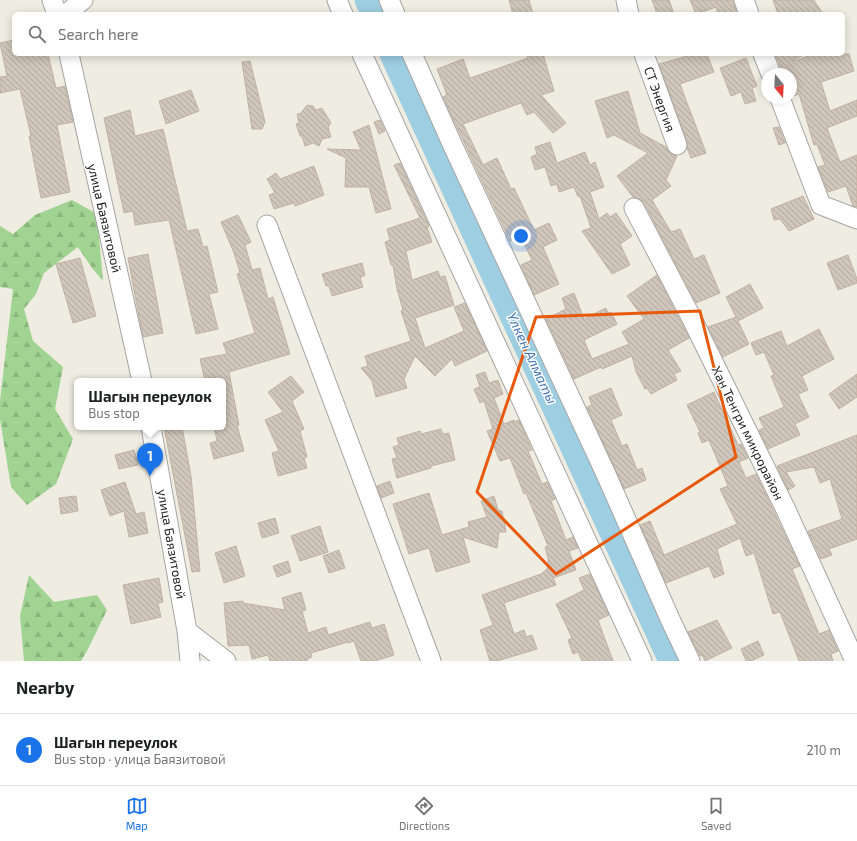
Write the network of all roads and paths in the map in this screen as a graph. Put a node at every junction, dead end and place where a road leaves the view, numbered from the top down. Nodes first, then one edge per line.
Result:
1 (52, 0) edge
2 (84, 0) edge
3 (337, 0) edge
4 (389, 0) edge
5 (626, 0) edge
6 (744, 0) edge
7 (56, 12) edge
8 (69, 12) edge
9 (342, 12) edge
10 (393, 12) edge
11 (629, 12) edge
12 (748, 12) edge
13 (69, 56) edge
14 (363, 56) edge
15 (413, 56) edge
16 (645, 56) edge
17 (764, 56) edge
18 (769, 68) edge
19 (782, 104) edge
20 (677, 145) dead end
21 (634, 208) dead end
22 (857, 219) edge
23 (268, 225) dead end
24 (141, 378) edge
25 (151, 430) edge
26 (187, 631) junction
27 (190, 661) edge
28 (226, 661) edge
29 (432, 661) edge
30 (642, 661) edge
31 (690, 661) edge
32 (855, 661) edge

1 - 7 street
2 - 8 street
3 - 9 street
4 - 10 street
5 - 11 street
6 - 12 street
13 - 24 street, улица Баязитовой
14 - 30 street
15 - 31 street
16 - 20 street, СТ Энергия
17 - 18 street
19 - 22 street
21 - 32 street, Хан Тенгри микрорайон
23 - 29 street
25 - 26 street, улица Баязитовой
26 - 27 street, улица Баязитовой
26 - 28 street

